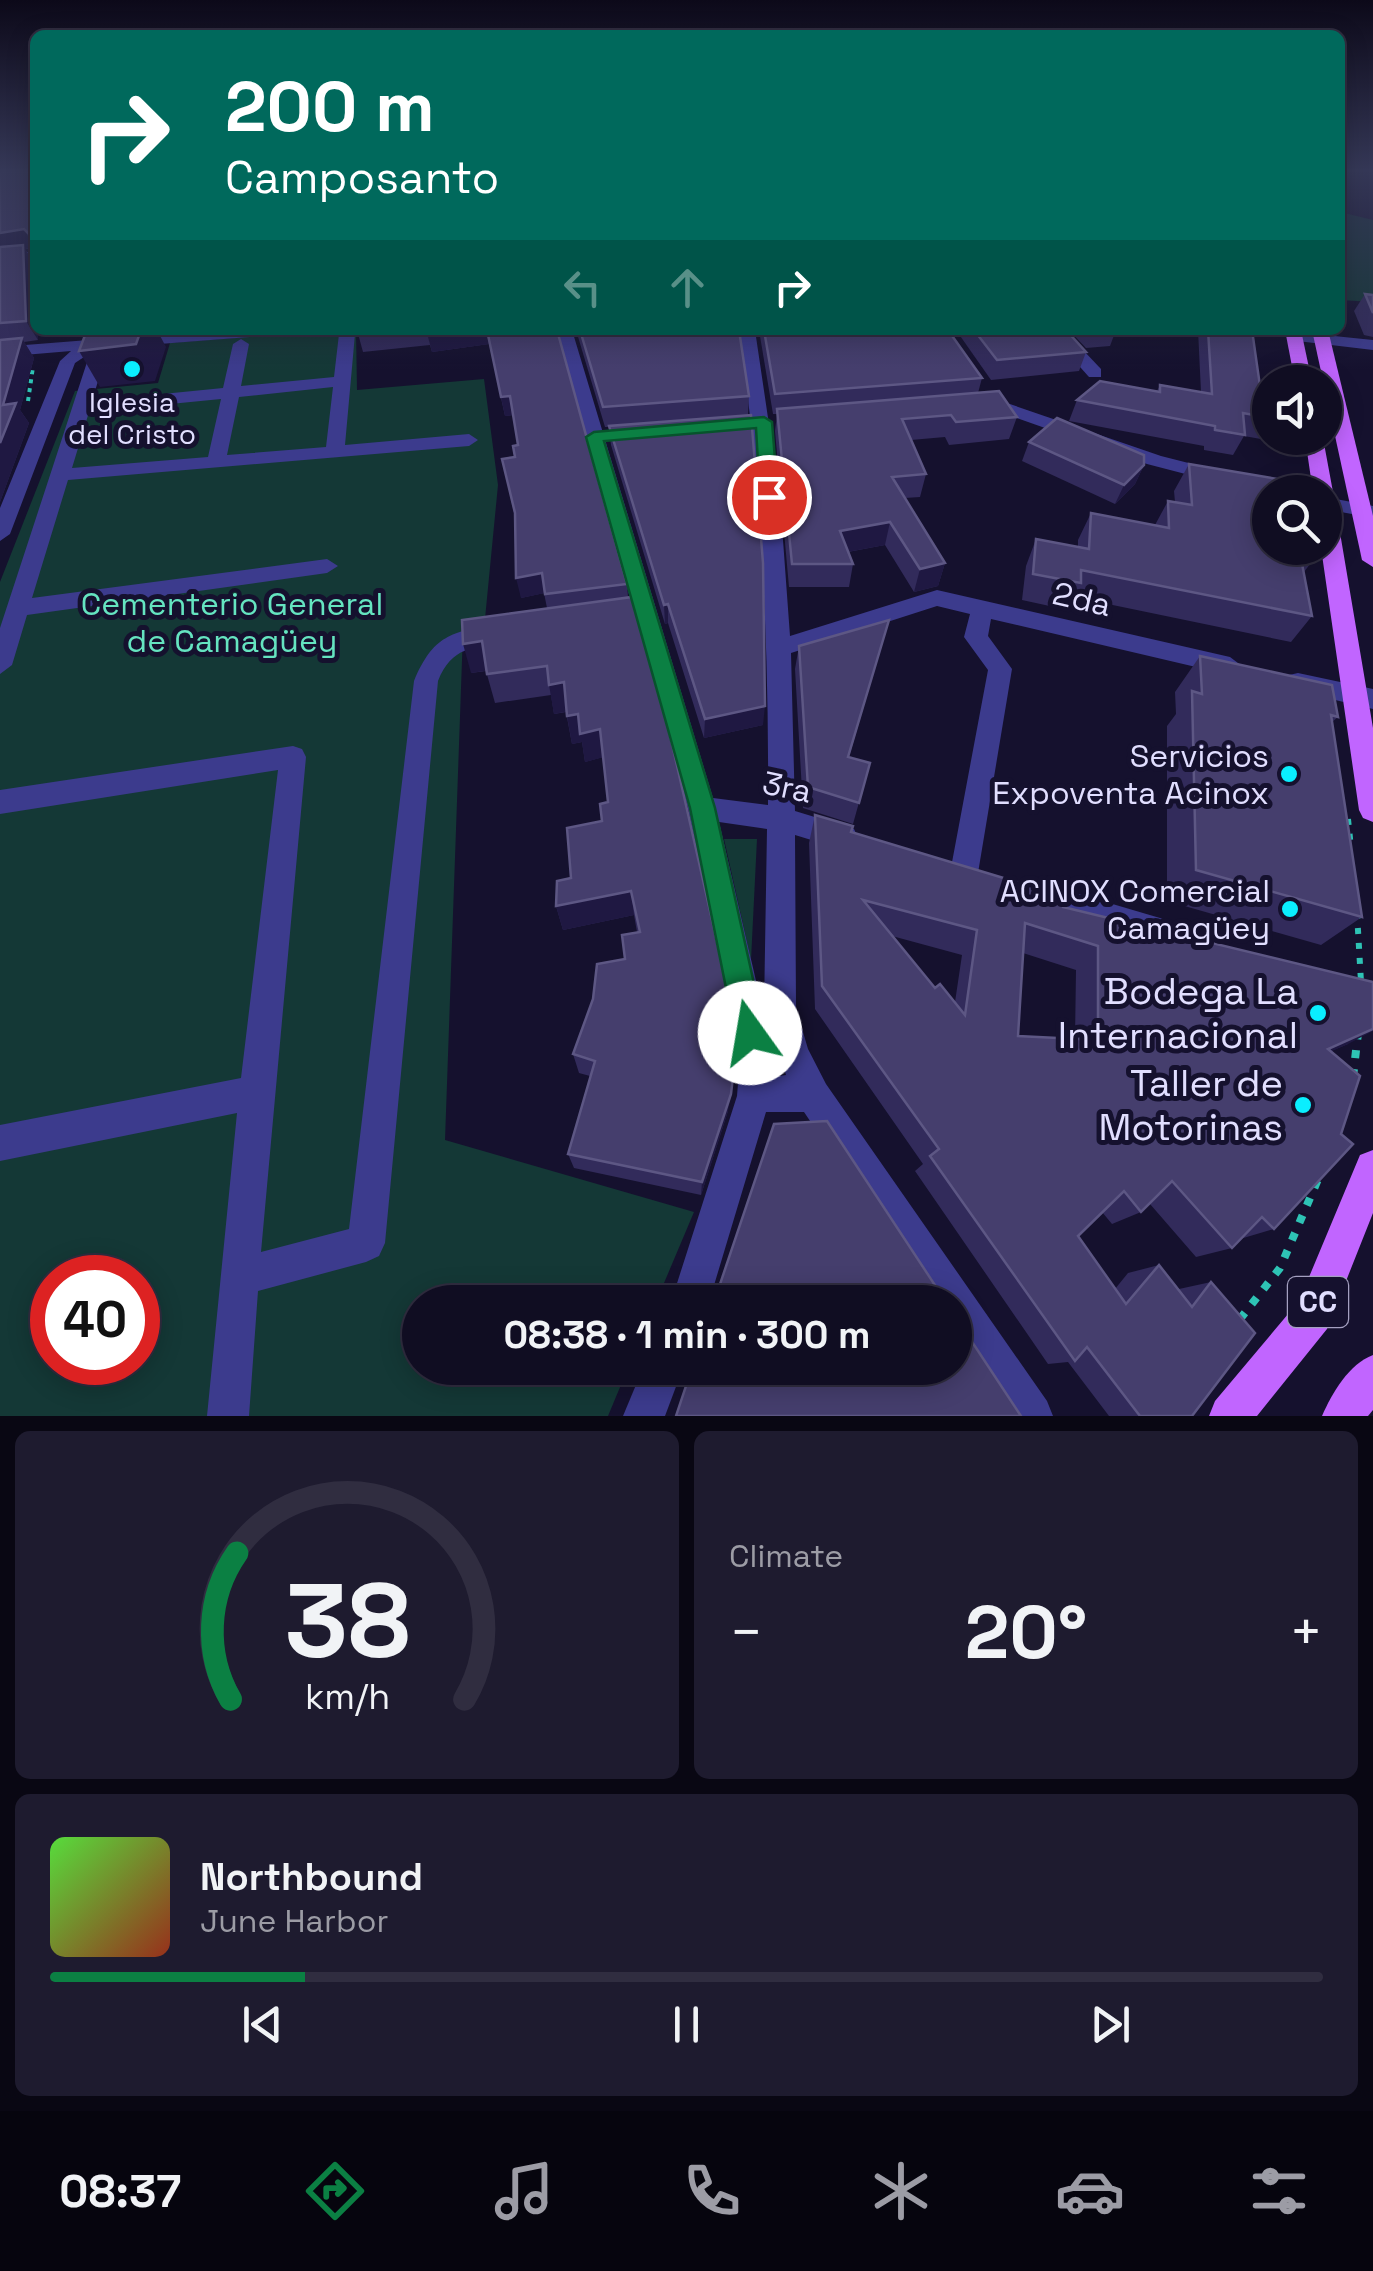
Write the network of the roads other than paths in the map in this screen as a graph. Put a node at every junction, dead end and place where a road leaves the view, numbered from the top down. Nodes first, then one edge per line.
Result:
1 (30, 256) edge
2 (0, 260) edge
3 (51, 335) edge
4 (65, 335) edge
5 (171, 335) edge
6 (347, 335) edge
7 (566, 335) edge
8 (748, 335) edge
9 (1060, 335) edge
10 (1294, 335) edge
11 (1322, 335) edge
12 (104, 338) edge
13 (241, 344) dead end
14 (1373, 345) edge
15 (0, 352) edge
16 (63, 354) junction
17 (1301, 365) edge
18 (1096, 373) dead end
19 (344, 381) junction
20 (230, 393) junction
21 (84, 407) junction
22 (956, 408) edge
23 (468, 440) dead end
24 (335, 451) junction
25 (216, 462) junction
26 (62, 475) junction
27 (1252, 485) edge
28 (8, 496) edge
29 (1342, 506) edge
30 (1367, 511) edge
31 (0, 534) edge
32 (1373, 560) edge
33 (1338, 565) edge
34 (327, 566) dead end
35 (18, 608) junction
36 (982, 609) junction
37 (512, 631) edge
38 (780, 647) junction
39 (0, 665) edge
40 (1365, 698) edge
41 (0, 802) edge
42 (702, 808) junction
43 (1360, 810) edge
44 (782, 819) junction
45 (873, 846) edge
46 (928, 862) edge
47 (983, 879) junction
48 (1191, 941) edge
49 (744, 1008) junction
50 (780, 1008) junction
51 (256, 1092) junction
52 (754, 1096) junction
53 (814, 1096) junction
54 (0, 1142) edge
55 (1373, 1168) edge
56 (240, 1278) junction
57 (695, 1285) edge
58 (943, 1285) edge
59 (972, 1328) edge
60 (1373, 1375) edge
61 (657, 1385) edge
62 (228, 1416) edge
63 (644, 1416) edge
64 (1032, 1416) edge
65 (1230, 1416) edge
66 (1343, 1416) edge

1 - 2 street
3 - 16 street
4 - 12 street
5 - 12 street
6 - 19 street
7 - 42 street
8 - 38 street
9 - 18 street
10 - 17 main road
11 - 14 street
11 - 30 main road
12 - 16 street
12 - 21 street
13 - 20 street
15 - 16 street
16 - 28 street
19 - 20 street
19 - 24 street
20 - 21 street
20 - 25 street
21 - 26 street
22 - 27 street
23 - 24 street
24 - 25 street
25 - 26 street
26 - 35 street
28 - 31 street
29 - 30 street
30 - 32 main road
33 - 40 main road
34 - 35 street
35 - 39 street
36 - 38 street, 2da
36 - 40 street, 2da
36 - 47 street
37 - 56 street
38 - 44 street
40 - 43 main road
41 - 51 street
42 - 44 street, 3ra
42 - 49 street
44 - 45 street, 3ra
44 - 50 street
46 - 47 street
47 - 48 street
49 - 50 street
49 - 52 street
50 - 53 street
51 - 54 street
51 - 56 street
52 - 53 street
52 - 57 street
53 - 58 street
55 - 65 main road, CC
56 - 62 street
59 - 64 street
60 - 66 main road
61 - 63 street

